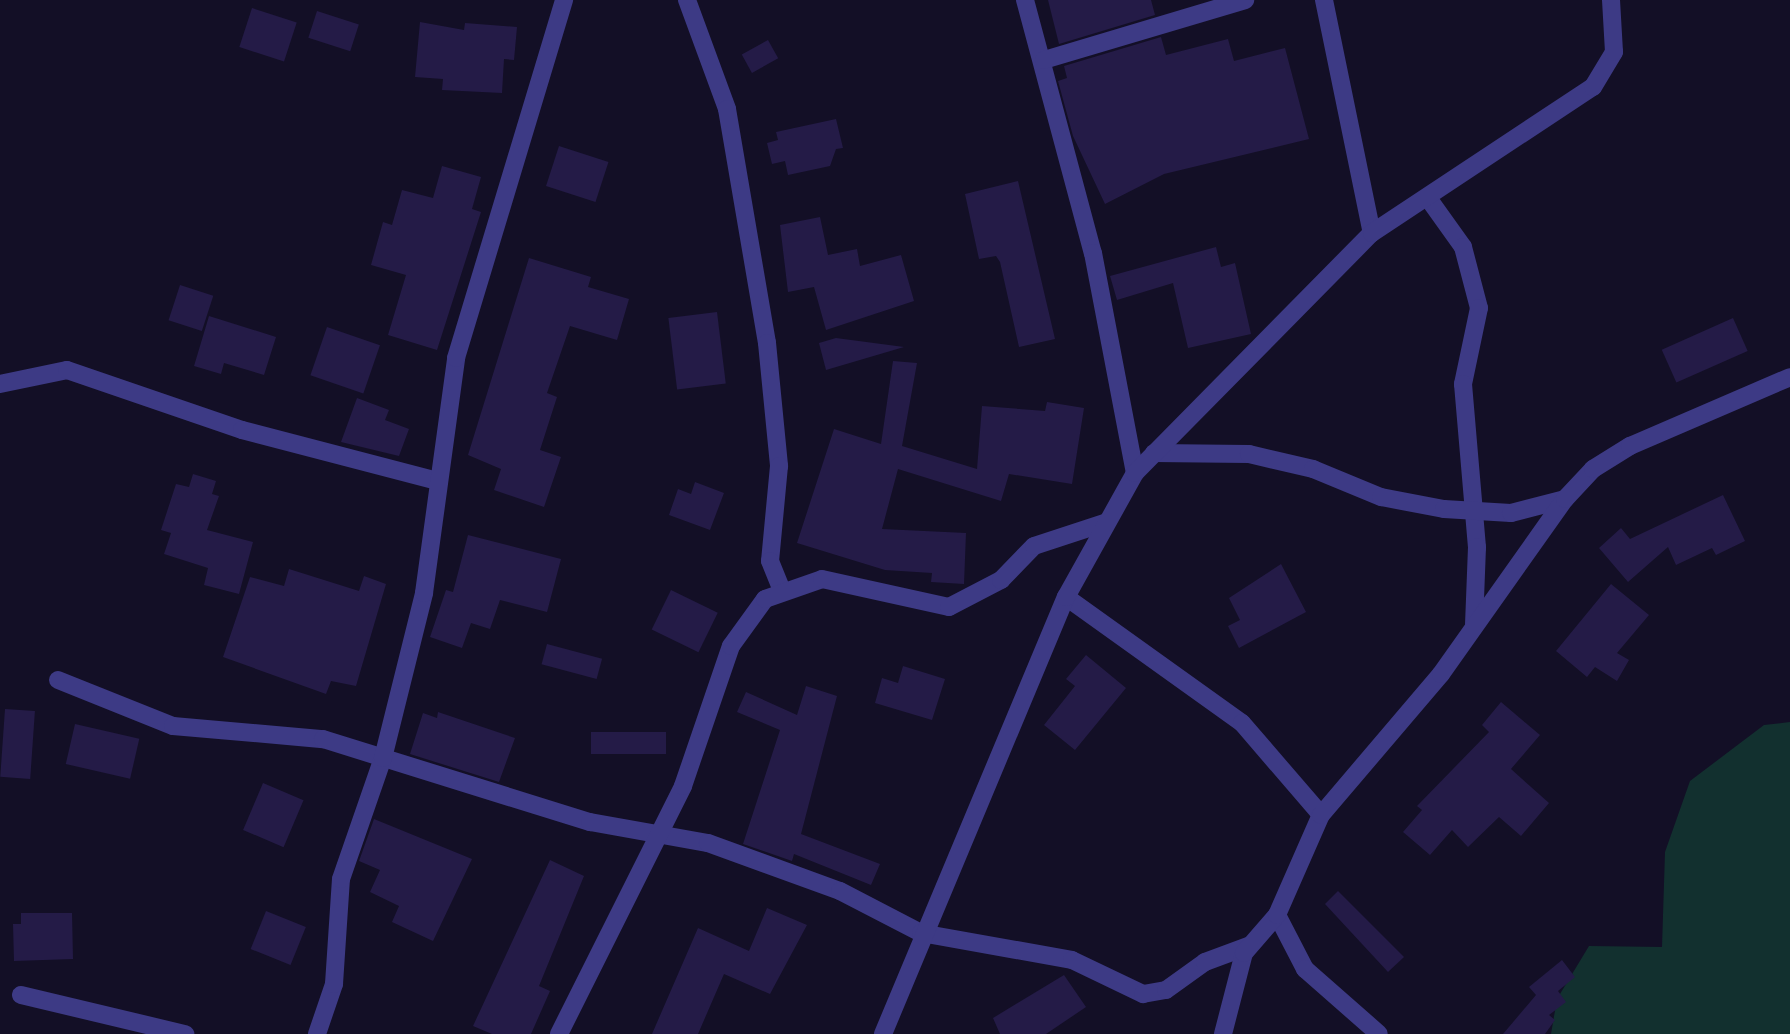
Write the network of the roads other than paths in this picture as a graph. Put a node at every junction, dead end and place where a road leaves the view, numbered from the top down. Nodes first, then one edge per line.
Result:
1 (564, 0) edge
2 (687, 0) edge
3 (1025, 0) edge
4 (1245, 0) edge
5 (1324, 0) edge
6 (1611, 0) edge
7 (1044, 60) junction
8 (1428, 198) junction
9 (1372, 233) junction
10 (1790, 377) edge
11 (0, 384) edge
12 (1154, 453) junction
13 (1135, 473) junction
14 (438, 481) junction
15 (1565, 499) junction
16 (1475, 512) junction
17 (1107, 522) junction
18 (780, 589) junction
19 (1066, 597) junction
20 (1474, 625) junction
21 (58, 680) dead end
22 (383, 758) junction
23 (1321, 815) junction
24 (659, 832) junction
25 (1277, 915) junction
26 (921, 933) junction
27 (1248, 946) junction
28 (21, 995) dead end
29 (185, 1034) edge
30 (317, 1034) edge
31 (559, 1034) edge
32 (883, 1034) edge
33 (1223, 1034) edge
34 (1379, 1034) edge

1 - 14 street
2 - 18 street
3 - 7 street
4 - 7 street
5 - 9 street
6 - 8 street
7 - 13 street
8 - 9 street
8 - 16 street
9 - 12 street
10 - 15 street
11 - 14 street
12 - 13 street
12 - 16 street
13 - 17 street
14 - 22 street
15 - 16 street
15 - 20 street
16 - 20 street
17 - 18 street
17 - 19 street
18 - 24 street
19 - 23 street
19 - 26 street
20 - 23 street
21 - 22 street
22 - 24 street
22 - 30 street
23 - 25 street
24 - 26 street
24 - 31 street
25 - 27 street
25 - 34 street
26 - 27 street
26 - 32 street
27 - 33 street
28 - 29 street

